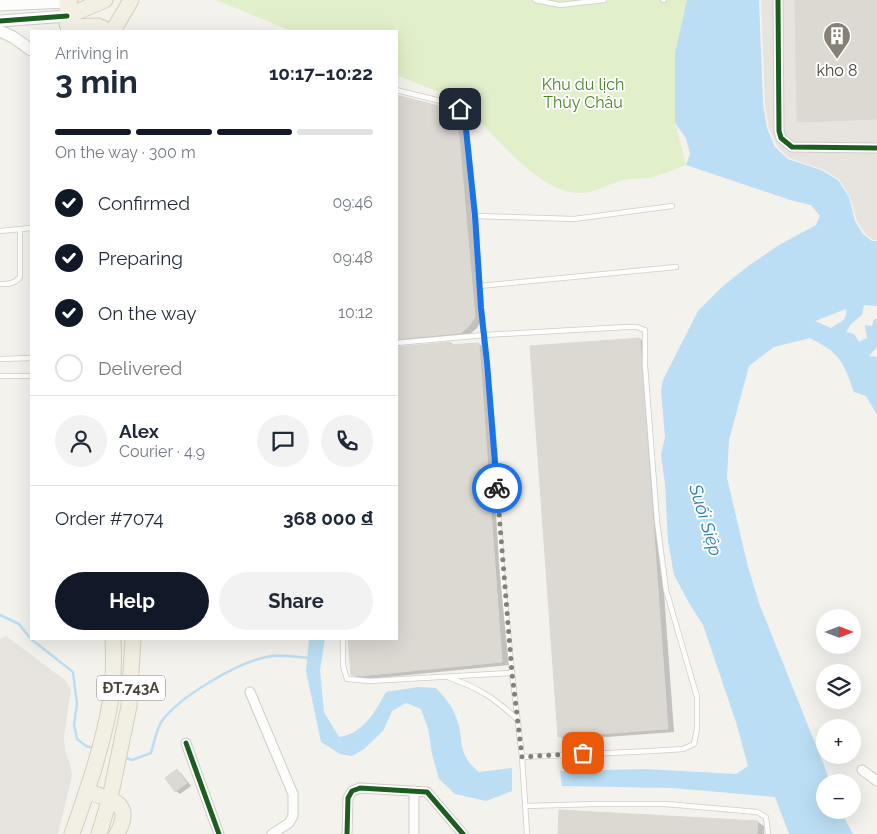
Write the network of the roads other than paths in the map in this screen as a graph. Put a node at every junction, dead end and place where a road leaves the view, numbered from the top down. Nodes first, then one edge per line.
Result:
1 (105, 0) edge
2 (131, 0) edge
3 (535, 0) edge
4 (604, 0) edge
5 (778, 0) edge
6 (545, 1) edge
7 (0, 5) edge
8 (0, 21) edge
9 (69, 21) edge
10 (107, 30) edge
11 (114, 30) edge
12 (0, 31) edge
13 (30, 49) edge
14 (398, 90) edge
15 (877, 148) edge
16 (672, 206) dead end
17 (475, 216) junction
18 (30, 228) edge
19 (20, 229) junction
20 (0, 231) edge
21 (676, 267) dead end
22 (0, 284) edge
23 (480, 286) junction
24 (484, 335) junction
25 (398, 343) edge
26 (30, 358) edge
27 (0, 359) edge
28 (0, 376) edge
29 (30, 376) edge
30 (114, 640) edge
31 (133, 640) edge
32 (343, 640) edge
33 (512, 673) junction
34 (446, 677) junction
35 (250, 692) dead end
36 (518, 719) junction
37 (186, 743) dead end
38 (522, 757) junction
39 (862, 770) dead end
40 (877, 781) edge
41 (414, 791) junction
42 (99, 795) junction
43 (526, 806) junction
44 (72, 834) edge
45 (88, 834) edge
46 (99, 834) edge
47 (117, 834) edge
48 (219, 834) edge
49 (272, 834) edge
50 (347, 834) edge
51 (414, 834) edge
52 (462, 834) edge
53 (527, 834) edge
54 (768, 834) edge

1 - 9 main road
2 - 11 main road
3 - 6 lane
4 - 6 lane
5 - 15 street
7 - 9 street
8 - 9 street
9 - 10 main road
12 - 13 street
14 - 17 lane
16 - 17 lane
17 - 23 lane
18 - 19 lane
19 - 20 lane
19 - 22 lane
21 - 23 lane
23 - 24 lane
24 - 25 lane
24 - 33 lane
24 - 38 lane
26 - 27 lane
28 - 29 lane
30 - 42 main road, ĐT.743A
31 - 42 main road, ĐT.743A
32 - 34 lane
33 - 34 lane
33 - 36 lane
34 - 36 lane
35 - 49 street
36 - 38 lane
37 - 48 street
38 - 43 lane
39 - 40 street
41 - 50 street
41 - 51 street
41 - 52 street
42 - 44 main road, ĐT.743A
42 - 45 main road, ĐT.743A
42 - 46 main road
42 - 47 main road
43 - 53 lane
43 - 54 lane

